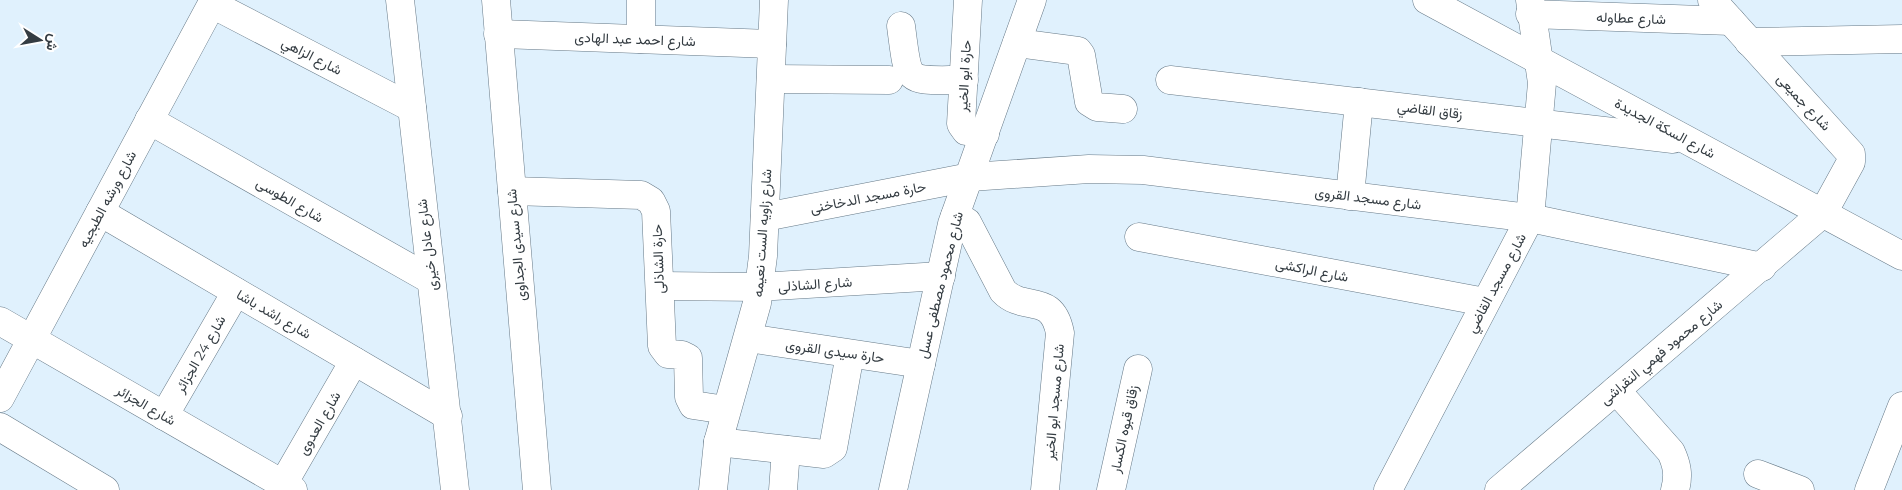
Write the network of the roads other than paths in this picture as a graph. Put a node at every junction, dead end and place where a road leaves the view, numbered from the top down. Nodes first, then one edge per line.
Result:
1 (400, 0) edge
2 (496, 0) edge
3 (641, 0) edge
4 (774, 0) edge
5 (968, 0) edge
6 (1032, 0) edge
7 (1427, 0) edge
8 (1712, 0) edge
9 (213, 2) edge
10 (1530, 7) edge
11 (1731, 21) junction
12 (900, 26) dead end
13 (498, 34) junction
14 (641, 39) junction
15 (1902, 39) edge
16 (1017, 42) junction
17 (1749, 42) junction
18 (772, 44) junction
19 (1537, 59) junction
20 (771, 80) junction
21 (889, 80) dead end
22 (964, 80) junction
23 (1170, 80) dead end
24 (1360, 102) junction
25 (412, 108) junction
26 (1122, 109) dead end
27 (149, 120) junction
28 (1539, 123) junction
29 (985, 134) junction
30 (1689, 141) junction
31 (970, 177) junction
32 (512, 191) junction
33 (1350, 196) junction
34 (100, 212) junction
35 (1823, 213) junction
36 (955, 216) junction
37 (765, 217) junction
38 (1530, 218) junction
39 (1139, 237) dead end
40 (1902, 256) edge
41 (1762, 268) junction
42 (941, 276) junction
43 (431, 280) junction
44 (660, 286) junction
45 (759, 287) junction
46 (236, 292) junction
47 (1485, 302) junction
48 (0, 321) edge
49 (748, 338) junction
50 (31, 339) junction
51 (850, 354) junction
52 (354, 361) junction
53 (921, 364) junction
54 (1138, 368) dead end
55 (1616, 390) junction
56 (0, 398) edge
57 (1902, 406) edge
58 (726, 410) junction
59 (164, 416) junction
60 (448, 416) junction
61 (0, 427) edge
62 (718, 442) junction
63 (786, 450) junction
64 (1758, 474) dead end
65 (288, 487) edge
66 (105, 490) edge
67 (455, 490) edge
68 (537, 490) edge
69 (713, 490) edge
70 (783, 490) edge
71 (894, 490) edge
72 (1046, 490) edge
73 (1111, 490) edge
74 (1388, 490) edge
75 (1499, 490) edge
76 (1674, 490) edge
77 (1800, 490) edge
78 (1869, 490) edge

1 - 25 street, شارع عادل خيرى
2 - 13 street, شارع سيدى الجداوى
3 - 14 street
4 - 18 street, شارع زاويه الست نعيمه
5 - 22 street, حارة ابو الخير
6 - 16 street, شارع محمود مصطفى عسل
7 - 19 street, شارع السكة الجديدة
8 - 11 street, شارع جميعى
9 - 25 street, شارع الزاهي
9 - 27 street, شارع ورشه الطبجيه
10 - 11 street, شارع عطاوله
10 - 19 street, شارع مسجد القاضي
11 - 17 street, شارع جميعى
12 - 22 street
13 - 14 street, شارع احمد عبد الهادى
13 - 32 street, شارع سيدى الجداوى
14 - 18 street, شارع احمد عبد الهادى
15 - 17 street
16 - 26 street
16 - 29 street, شارع محمود مصطفى عسل
17 - 35 street, شارع جميعى
18 - 20 street, شارع زاويه الست نعيمه
19 - 28 street, شارع مسجد القاضي
19 - 30 street, شارع السكة الجديدة
20 - 21 street
20 - 37 street, شارع زاويه الست نعيمه
22 - 29 street, حارة ابو الخير
23 - 24 street, زقاق القاضي
24 - 28 street, زقاق القاضي
24 - 33 street
25 - 43 street, شارع عادل خيرى
27 - 34 street, شارع ورشه الطبجيه
27 - 43 street, شارع الطوسى
28 - 30 street, زقاق القاضي
28 - 38 street, شارع مسجد القاضي
29 - 31 street, شارع محمود مصطفى عسل
30 - 35 street, شارع السكة الجديدة
31 - 33 street, شارع مسجد القروى
31 - 36 street, شارع محمود مصطفى عسل
31 - 37 street, حارة مسجد الدخاخنى
32 - 44 street, حارة الشاذلى
32 - 68 street, شارع سيدى الجداوى
33 - 38 street, شارع مسجد القروى
34 - 46 street, شارع راشد باشا
34 - 50 street, شارع ورشه الطبجيه
35 - 40 street, شارع السكة الجديدة
35 - 41 street, شارع محمود فهمي النقراشى
36 - 42 street, شارع محمود مصطفى عسل
36 - 72 street, شارع مسجد ابو الخير
37 - 45 street, شارع زاويه الست نعيمه
38 - 41 street, شارع مسجد القروى
38 - 47 street, شارع مسجد القاضي
39 - 47 street, شارع الراكشى
41 - 55 street, شارع محمود فهمي النقراشى
42 - 45 street, شارع الشاذلى
42 - 53 street, شارع محمود مصطفى عسل
43 - 60 street, شارع عادل خيرى
44 - 45 street, شارع الشاذلى
44 - 58 street, حارة الشاذلى
45 - 49 street, شارع زاويه الست نعيمه
46 - 52 street, شارع راشد باشا
46 - 59 street, شارع 24 الجزائر
47 - 74 street, شارع مسجد القاضي
48 - 50 street, شارع الجزائر
49 - 51 street, حارة سيدى القروى
49 - 58 street, شارع زاويه الست نعيمه
50 - 56 street, شارع ورشه الطبجيه
50 - 59 street, شارع الجزائر
51 - 53 street, حارة سيدى القروى
51 - 63 street
52 - 60 street, شارع راشد باشا
52 - 65 street, شارع العدوى
53 - 71 street, شارع محمود مصطفى عسل
54 - 73 street, زقاق قبوه الكسار
55 - 75 street, شارع محمود فهمي النقراشى
55 - 76 street
57 - 78 street
58 - 62 street, شارع زاويه الست نعيمه
59 - 65 street, شارع الجزائر
60 - 67 street, شارع عادل خيرى
61 - 66 street
62 - 63 street
62 - 69 street, شارع زاويه الست نعيمه
63 - 70 street
64 - 77 street

